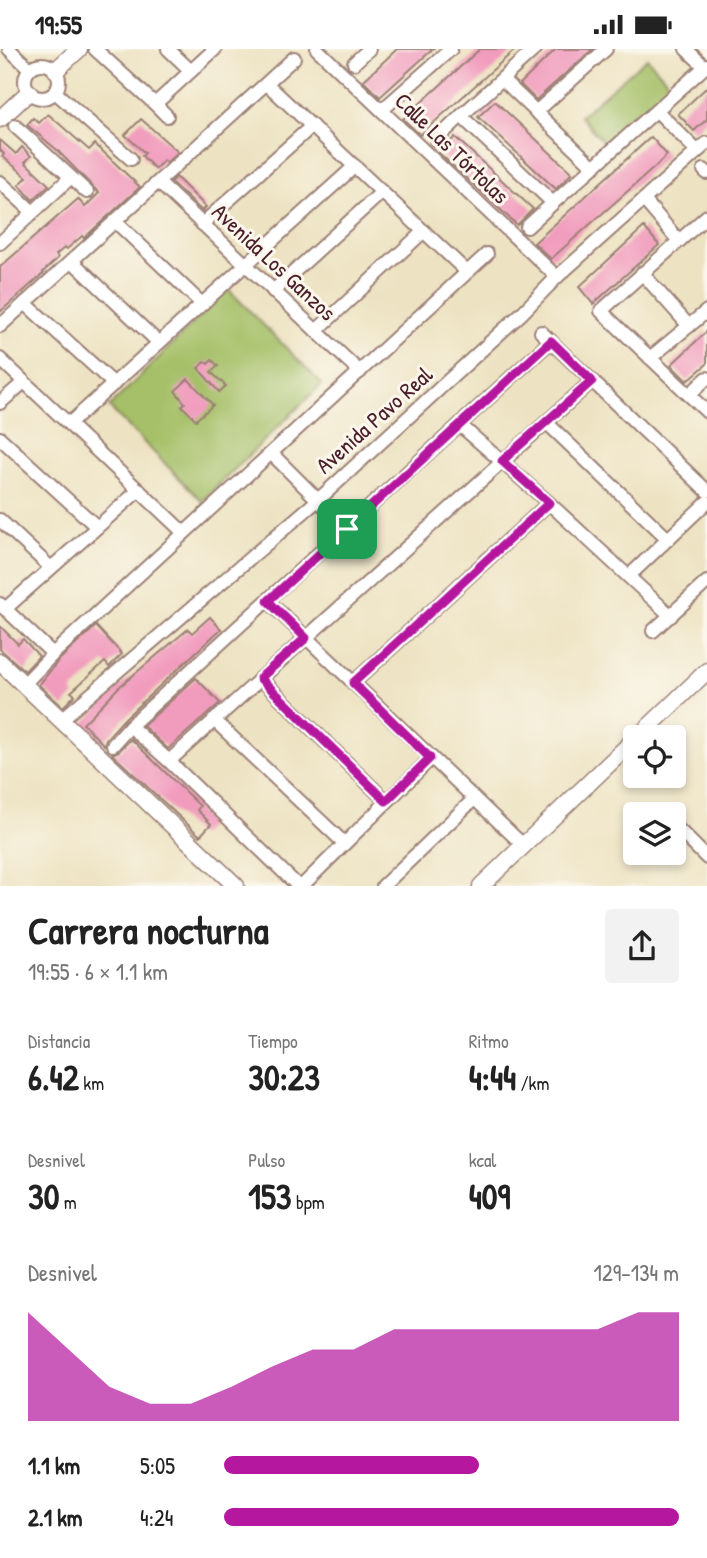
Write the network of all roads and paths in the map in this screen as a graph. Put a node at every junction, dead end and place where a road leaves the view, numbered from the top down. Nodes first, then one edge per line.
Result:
1 (9, 49) edge
2 (79, 49) edge
3 (95, 49) edge
4 (168, 49) edge
5 (215, 49) edge
6 (317, 49) edge
7 (369, 49) edge
8 (451, 49) edge
9 (535, 49) edge
10 (606, 49) edge
11 (686, 49) edge
12 (294, 58) dead end
13 (354, 63) dead end
14 (706, 66) edge
15 (30, 69) junction
16 (56, 70) junction
17 (191, 71) junction
18 (502, 79) junction
19 (267, 83) junction
20 (29, 92) junction
21 (55, 92) junction
22 (156, 104) junction
23 (382, 110) junction
24 (657, 111) junction
25 (536, 112) junction
26 (167, 116) dead end
27 (461, 116) junction
28 (7, 123) edge
29 (312, 125) junction
30 (436, 140) dead end
31 (702, 147) edge
32 (131, 159) dead end
33 (355, 166) junction
34 (594, 167) junction
35 (70, 178) junction
36 (0, 182) edge
37 (159, 183) junction
38 (87, 192) dead end
39 (382, 192) junction
40 (643, 200) junction
41 (553, 203) junction
42 (33, 212) junction
43 (707, 216) edge
44 (116, 222) junction
45 (202, 223) junction
46 (527, 227) dead end
47 (424, 231) junction
48 (679, 241) junction
49 (0, 243) edge
50 (487, 254) dead end
51 (72, 261) junction
52 (246, 265) junction
53 (467, 272) junction
54 (642, 273) junction
55 (557, 277) junction
56 (273, 291) junction
57 (25, 303) junction
58 (202, 304) junction
59 (707, 311) edge
60 (0, 326) edge
61 (690, 326) junction
62 (316, 331) junction
63 (541, 332) dead end
64 (551, 341) junction
65 (159, 343) junction
66 (650, 358) junction
67 (0, 359) edge
68 (360, 372) junction
69 (707, 378) edge
70 (24, 381) junction
71 (592, 381) junction
72 (114, 384) junction
73 (689, 395) junction
74 (0, 403) edge
75 (707, 412) edge
76 (546, 422) junction
77 (69, 424) junction
78 (460, 425) junction
79 (0, 438) edge
80 (272, 454) junction
81 (502, 461) junction
82 (139, 490) junction
83 (707, 491) edge
84 (317, 500) junction
85 (707, 502) edge
86 (549, 503) junction
87 (0, 520) edge
88 (97, 527) junction
89 (347, 529) junction
90 (184, 533) junction
91 (668, 539) junction
92 (51, 568) junction
93 (629, 576) junction
94 (707, 582) edge
95 (268, 601) junction
96 (2, 607) edge
97 (671, 616) junction
98 (653, 632) dead end
99 (306, 638) junction
100 (53, 654) junction
101 (0, 662) edge
102 (707, 671) edge
103 (260, 678) junction
104 (27, 681) dead end
105 (353, 683) junction
106 (62, 719) junction
107 (214, 720) junction
108 (651, 725) edge
109 (130, 726) junction
110 (113, 745) dead end
111 (623, 751) edge
112 (430, 758) junction
113 (169, 761) junction
114 (474, 799) junction
115 (386, 801) junction
116 (686, 837) edge
117 (344, 843) junction
118 (524, 846) junction
119 (707, 858) edge
120 (236, 886) edge
121 (300, 886) edge
122 (383, 886) edge
123 (481, 886) edge

1 - 15 street
2 - 16 main road
3 - 22 street
4 - 17 street
5 - 17 street
6 - 23 street, Calle Las Tórtolas
7 - 13 street
8 - 23 street
9 - 18 street
10 - 25 street
11 - 14 street
12 - 19 street
14 - 24 street
15 - 16 street
15 - 20 street
16 - 21 street
17 - 22 street
18 - 25 street
18 - 27 street
19 - 29 street
19 - 37 street
20 - 21 street
20 - 28 main road
21 - 32 street
22 - 26 street
23 - 55 street, Calle Las Tórtolas
24 - 31 street
24 - 34 street
25 - 34 street
27 - 30 street
27 - 41 street
28 - 35 street
29 - 33 street
29 - 45 street
31 - 40 street, Avenida Pavo Real
33 - 39 street
33 - 52 street
34 - 41 street
35 - 38 street
35 - 42 street
36 - 42 street
37 - 44 street
37 - 45 street, Avenida Los Ganzos
39 - 47 street
39 - 56 street
40 - 48 street
40 - 55 street, Avenida Pavo Real
41 - 46 street
42 - 49 street
43 - 48 street
44 - 51 street
44 - 58 street
45 - 52 street, Avenida Los Ganzos
47 - 53 street
47 - 62 street
48 - 54 street
50 - 53 street
51 - 57 street
51 - 65 street
52 - 56 street, Avenida Los Ganzos
52 - 58 street
53 - 68 street
54 - 61 street
54 - 66 street
55 - 84 street, Avenida Pavo Real
56 - 62 street, Avenida Los Ganzos
57 - 60 street
57 - 72 street
58 - 65 street
59 - 61 street
61 - 66 street
62 - 68 street, Avenida Los Ganzos
63 - 64 street
64 - 71 street
64 - 78 street
65 - 72 street
66 - 73 street
67 - 70 street
68 - 80 street
69 - 73 street
70 - 74 street
70 - 77 street
71 - 76 street
71 - 83 street
72 - 77 street
73 - 75 street
76 - 81 street
76 - 91 street
77 - 82 street
78 - 81 street
78 - 89 street
79 - 88 street
80 - 84 street
80 - 90 street
81 - 86 street
81 - 99 street
82 - 88 street
82 - 90 street
84 - 89 street
84 - 106 street, Avenida Pavo Real
85 - 91 street
86 - 93 street
86 - 105 street
87 - 92 street
88 - 92 street
89 - 95 street
90 - 100 street
91 - 93 street
92 - 96 street
93 - 97 street
94 - 97 street
95 - 99 street
95 - 109 street
96 - 100 street
97 - 98 street
99 - 103 street
99 - 105 street
100 - 104 street
101 - 106 main road
102 - 108 main road
103 - 107 street
103 - 115 street
105 - 112 street
106 - 120 main road
107 - 113 street
107 - 117 street
109 - 110 street
109 - 113 street
111 - 118 main road
112 - 114 street
112 - 115 street
113 - 121 street
114 - 118 street
114 - 122 street
115 - 117 street
116 - 119 street
117 - 121 street
118 - 123 main road

